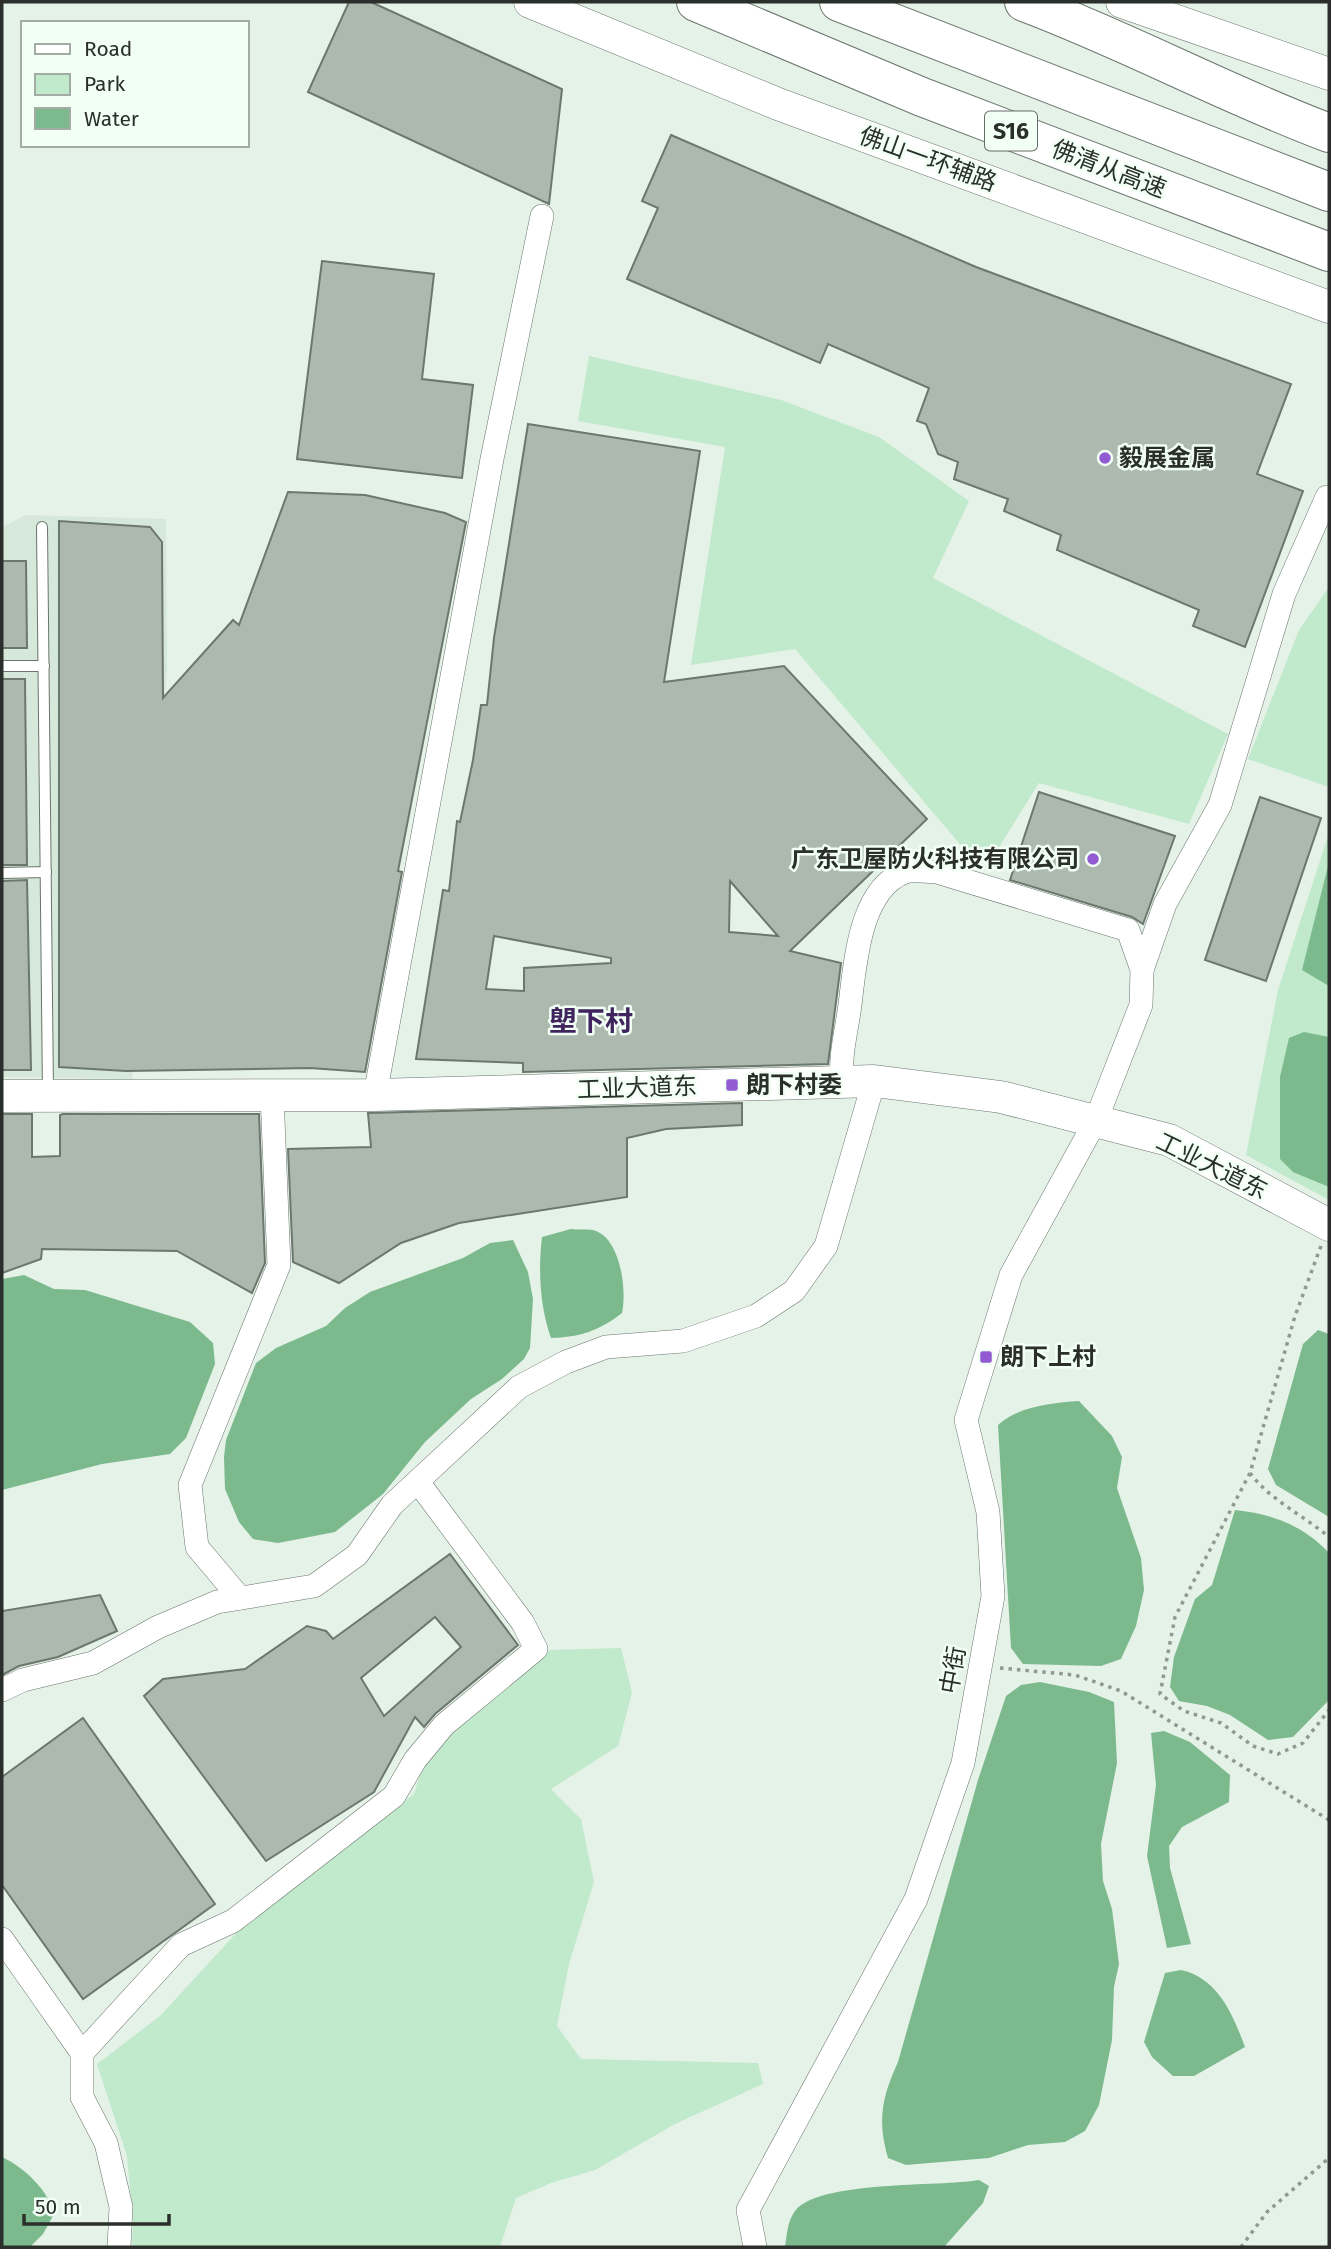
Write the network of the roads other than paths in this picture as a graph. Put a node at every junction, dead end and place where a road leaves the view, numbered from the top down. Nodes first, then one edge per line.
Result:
1 (530, 2) edge
2 (696, 2) edge
3 (839, 2) edge
4 (1024, 2) edge
5 (1122, 2) edge
6 (1175, 67) junction
7 (1329, 74) edge
8 (1329, 116) edge
9 (1329, 133) edge
10 (1329, 192) edge
11 (542, 216) dead end
12 (1329, 252) edge
13 (1329, 307) edge
14 (1328, 497) edge
15 (42, 527) dead end
16 (2, 666) edge
17 (44, 666) junction
18 (46, 872) junction
19 (2, 873) edge
20 (1142, 970) junction
21 (874, 1081) junction
22 (842, 1082) junction
23 (272, 1095) junction
24 (376, 1095) junction
25 (2, 1096) edge
26 (48, 1096) junction
27 (1096, 1120) junction
28 (1329, 1225) edge
29 (418, 1482) junction
30 (240, 1598) junction
31 (2, 1690) edge
32 (2, 1939) edge
33 (82, 2053) junction
34 (119, 2247) edge
35 (755, 2247) edge

1 - 13 street, 佛山一环辅路
2 - 12 highway, 佛清从高速 / S16
3 - 10 highway, S16
4 - 6 highway
5 - 7 street
6 - 8 highway
6 - 9 highway
11 - 24 street
14 - 20 street
15 - 17 lane
16 - 17 lane
17 - 18 lane
18 - 19 lane
18 - 26 lane
20 - 22 street
20 - 27 street, 中街
21 - 22 street, 工业大道东
21 - 27 street, 工业大道东
21 - 29 street
22 - 24 street, 工业大道东
23 - 24 street, 工业大道东
23 - 26 street, 工业大道东
23 - 30 street
25 - 26 street, 工业大道东
27 - 28 street, 工业大道东
27 - 35 street, 中街
29 - 30 street
29 - 33 street
30 - 31 street
32 - 33 street
33 - 34 street

